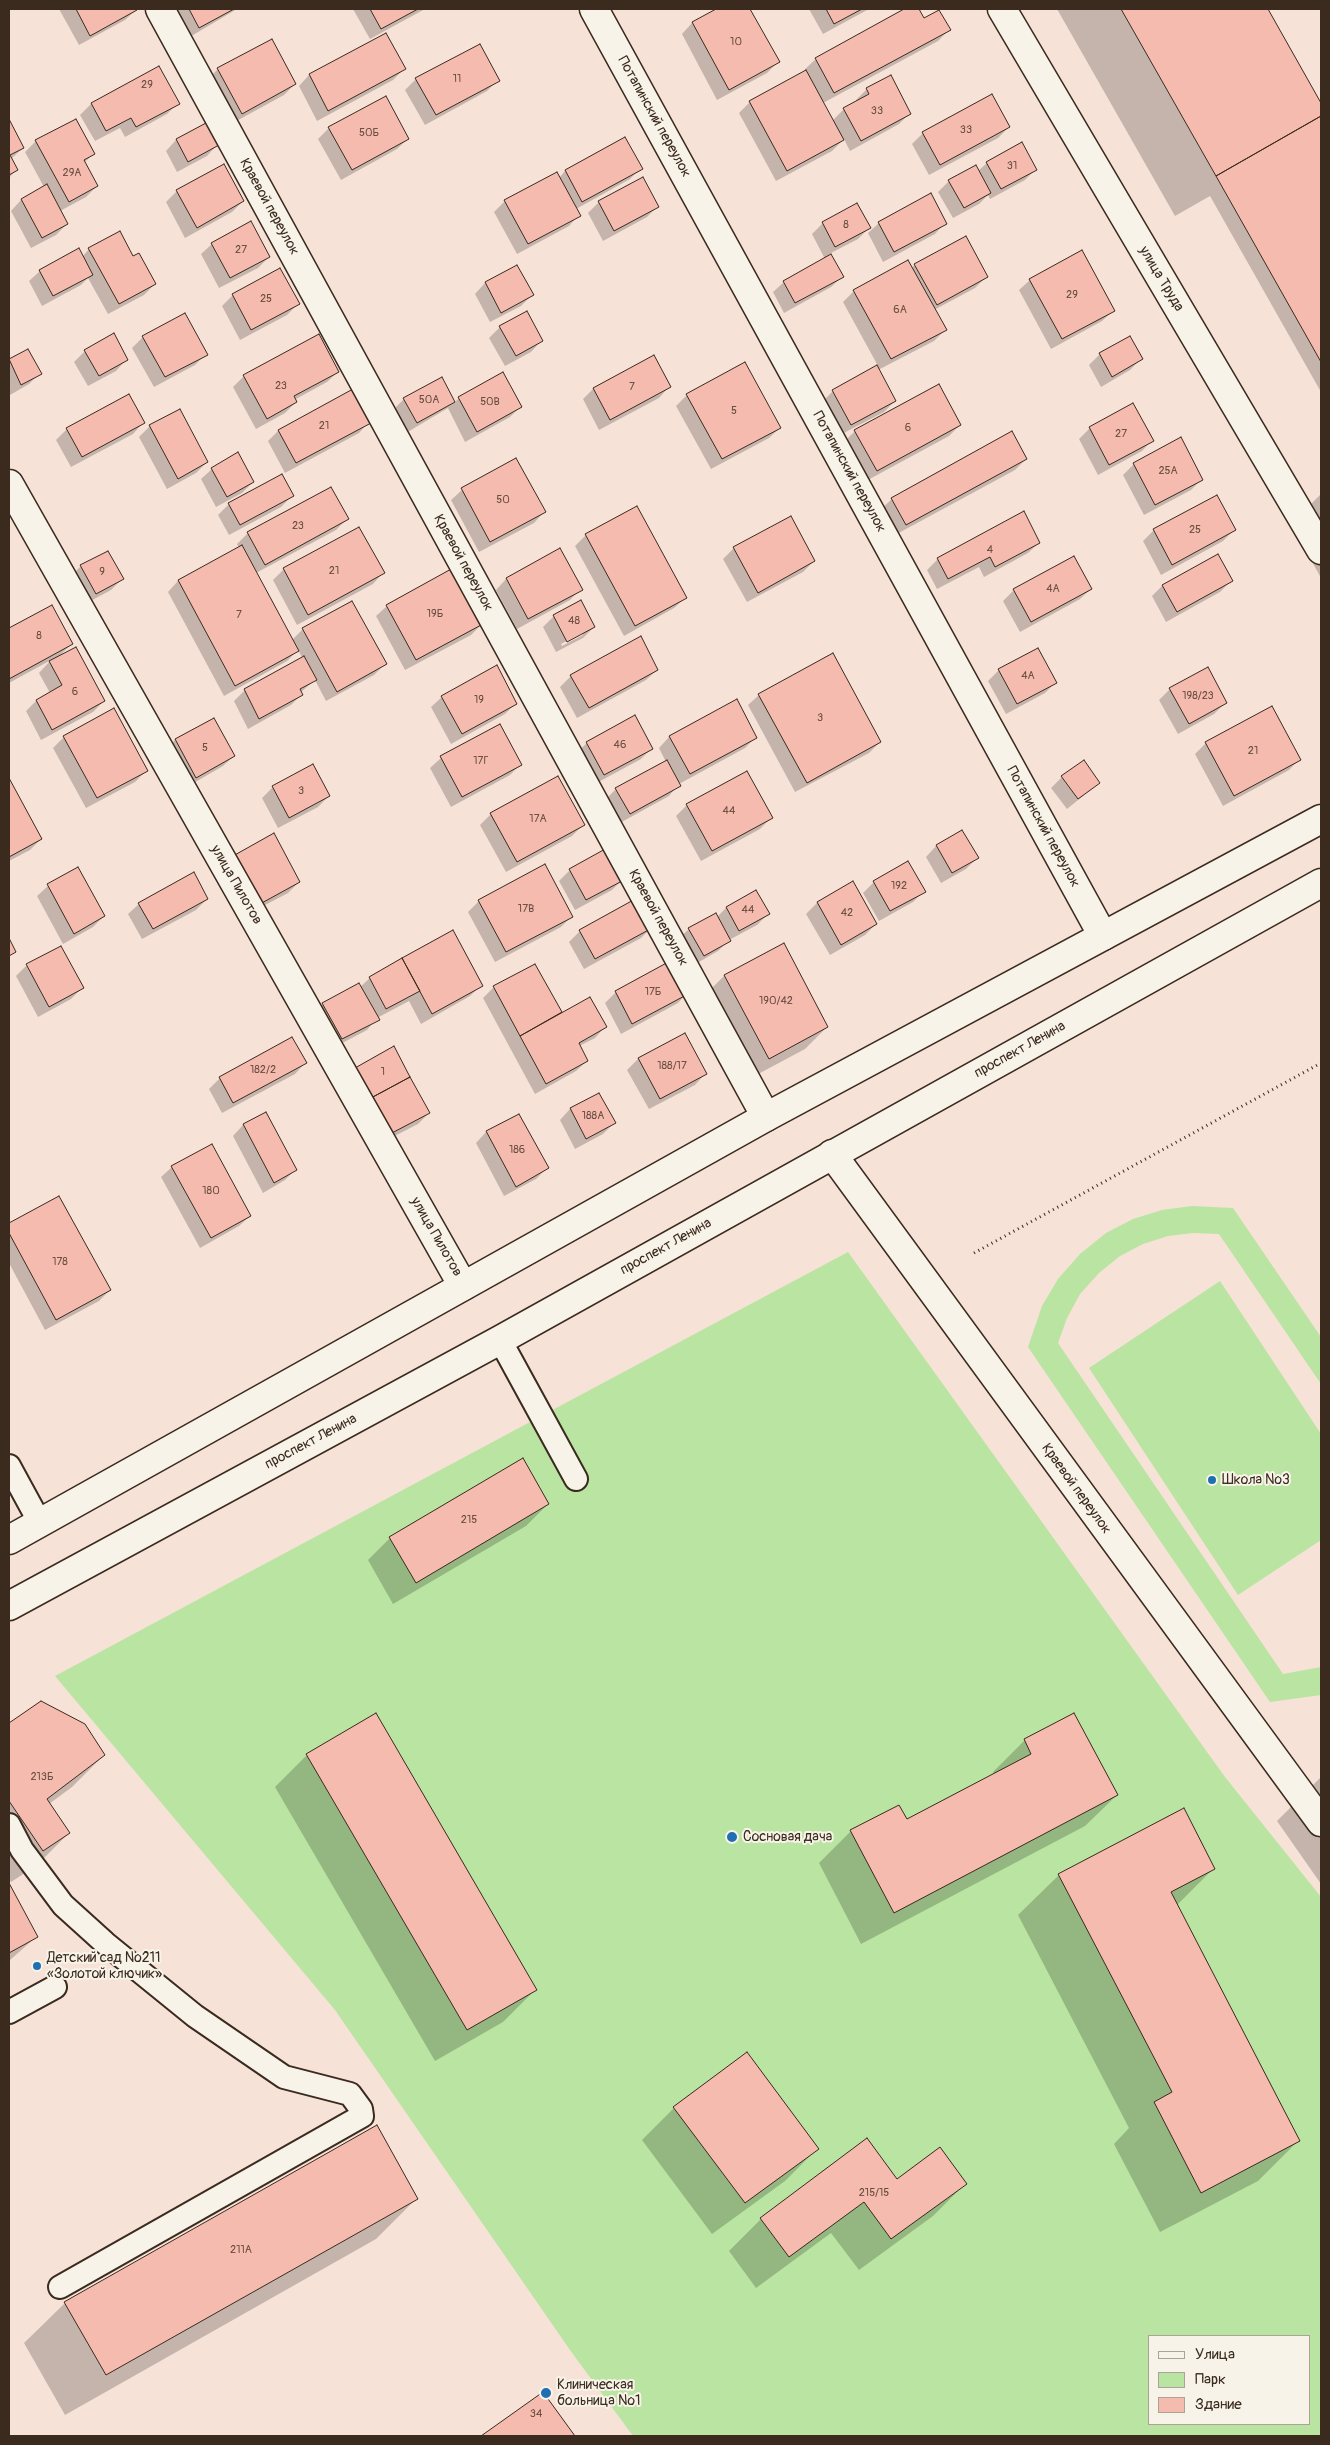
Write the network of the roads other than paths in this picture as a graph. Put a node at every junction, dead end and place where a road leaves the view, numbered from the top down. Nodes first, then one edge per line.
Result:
1 (160, 9) edge
2 (594, 9) edge
3 (1002, 9) edge
4 (9, 484) edge
5 (1321, 550) edge
6 (1321, 818) edge
7 (1321, 883) edge
8 (1103, 936) junction
9 (766, 1117) junction
10 (832, 1154) junction
11 (463, 1286) junction
12 (500, 1340) junction
13 (9, 1466) edge
14 (576, 1479) dead end
15 (40, 1523) junction
16 (9, 1540) edge
17 (9, 1606) edge
18 (1321, 1822) edge
19 (9, 1826) edge
20 (55, 1987) dead end
21 (9, 2012) edge
22 (60, 2287) dead end

1 - 9 street, Краевой переулок
2 - 8 street, Потапинский переулок
3 - 5 street, улица Труда
4 - 11 street, улица Пилотов
6 - 8 street
7 - 10 street, проспект Ленина
8 - 9 street
9 - 11 street
10 - 12 street, проспект Ленина
10 - 18 street, Краевой переулок
11 - 15 street
12 - 14 lane
12 - 17 street, проспект Ленина
13 - 15 lane
15 - 16 street
19 - 22 lane
20 - 21 lane

